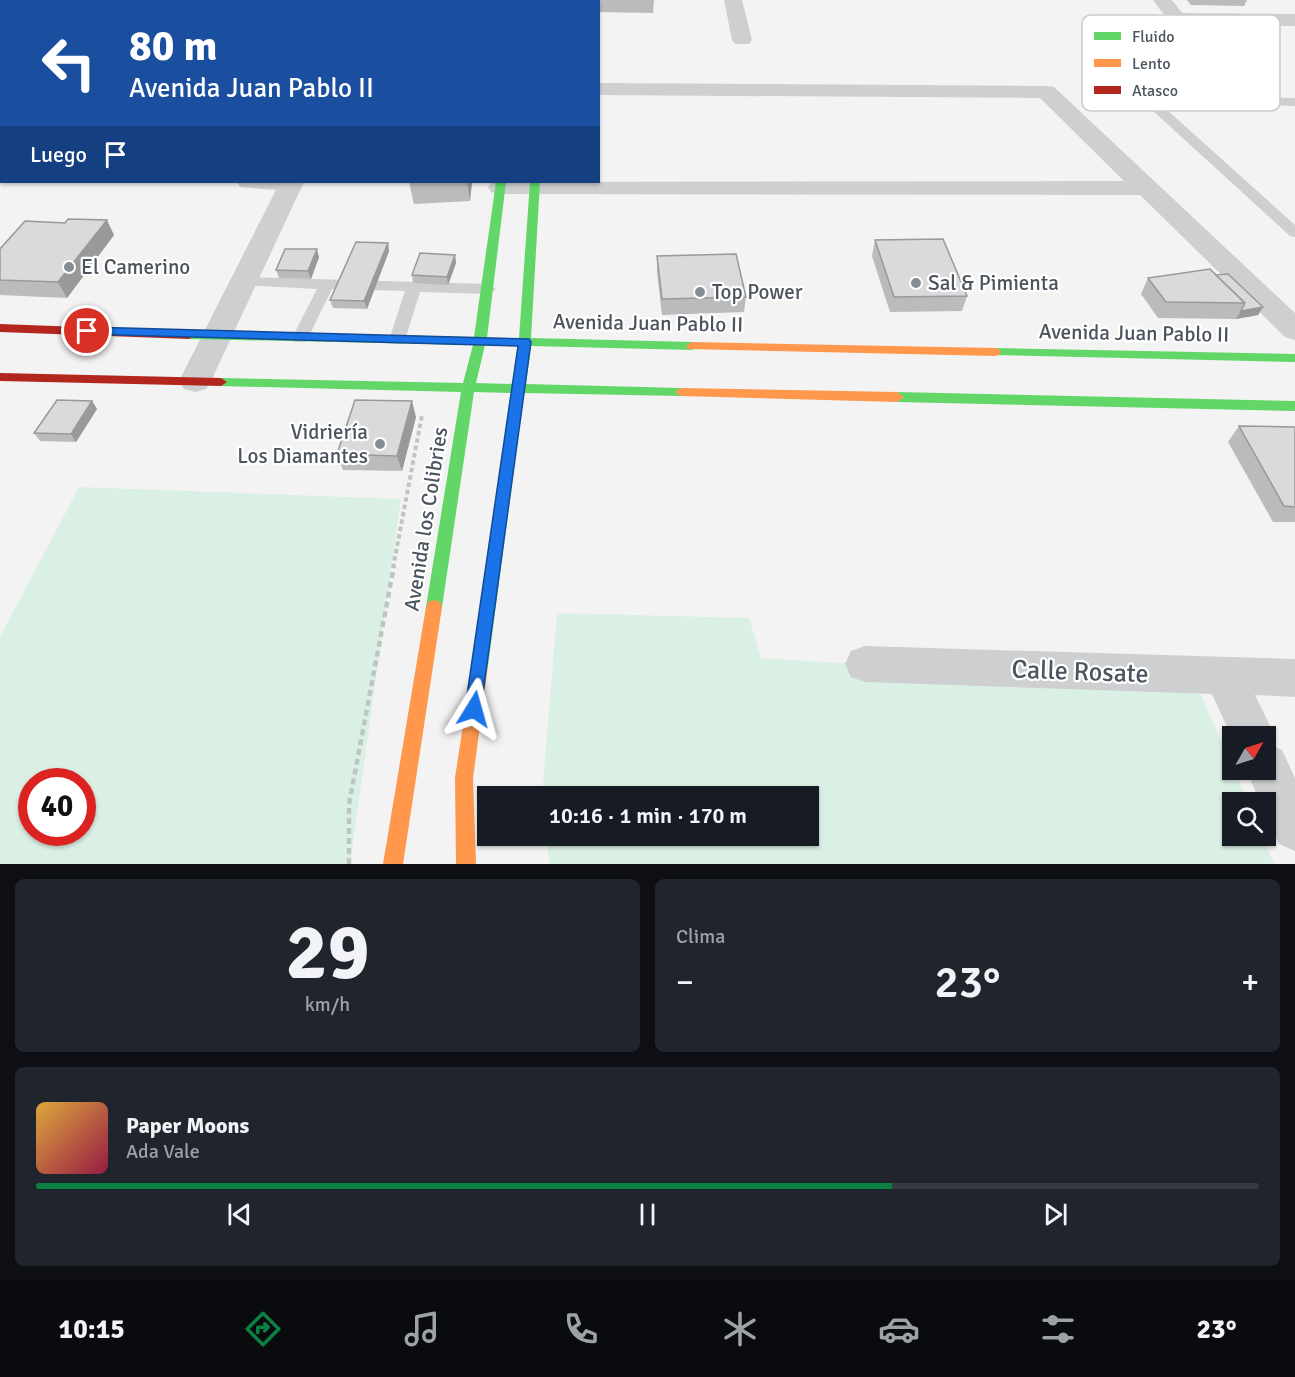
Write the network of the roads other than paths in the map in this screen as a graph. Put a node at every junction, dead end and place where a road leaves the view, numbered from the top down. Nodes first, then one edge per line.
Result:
1 (733, 0) edge
2 (1154, 8) edge
3 (1169, 15) edge
4 (1280, 20) edge
5 (1295, 20) edge
6 (742, 40) dead end
7 (600, 89) edge
8 (1280, 101) edge
9 (1295, 102) edge
10 (1160, 111) edge
11 (292, 183) edge
12 (501, 184) edge
13 (534, 184) edge
14 (1147, 188) junction
15 (1295, 233) edge
16 (245, 282) junction
17 (327, 284) junction
18 (414, 287) junction
19 (488, 289) junction
20 (0, 327) edge
21 (1295, 330) edge
22 (218, 336) junction
23 (300, 338) junction
24 (397, 339) junction
25 (480, 341) junction
26 (525, 342) junction
27 (1295, 358) edge
28 (0, 377) edge
29 (195, 381) junction
30 (468, 388) junction
31 (518, 389) junction
32 (1295, 406) edge
33 (865, 664) dead end
34 (1225, 676) junction
35 (1295, 678) edge
36 (1248, 726) edge
37 (1273, 780) edge
38 (1295, 828) edge
39 (393, 864) edge
40 (466, 864) edge

1 - 6 street
2 - 3 street
4 - 5 street
7 - 14 street
8 - 9 lane
10 - 15 lane
11 - 16 street
12 - 13 street
12 - 19 main road, Avenida los Colibries
13 - 14 street
13 - 26 main road
14 - 21 street
16 - 17 lane
16 - 22 street
17 - 18 lane
17 - 23 lane
18 - 19 lane
18 - 24 lane
19 - 25 main road, Avenida los Colibries
20 - 22 main road, Avenida Juan Pablo II
22 - 23 main road, Avenida Juan Pablo II
22 - 29 street
23 - 24 main road, Avenida Juan Pablo II
24 - 25 main road, Avenida Juan Pablo II
25 - 26 main road, Avenida Juan Pablo II
25 - 30 main road, Avenida los Colibries
26 - 27 main road, Avenida Juan Pablo II
26 - 31 main road
28 - 29 main road
29 - 30 main road
30 - 31 main road
30 - 39 main road, Avenida los Colibries
31 - 32 main road
31 - 40 main road
33 - 34 street, Calle Rosate
34 - 35 street, Calle Rosate
34 - 36 street
37 - 38 street

